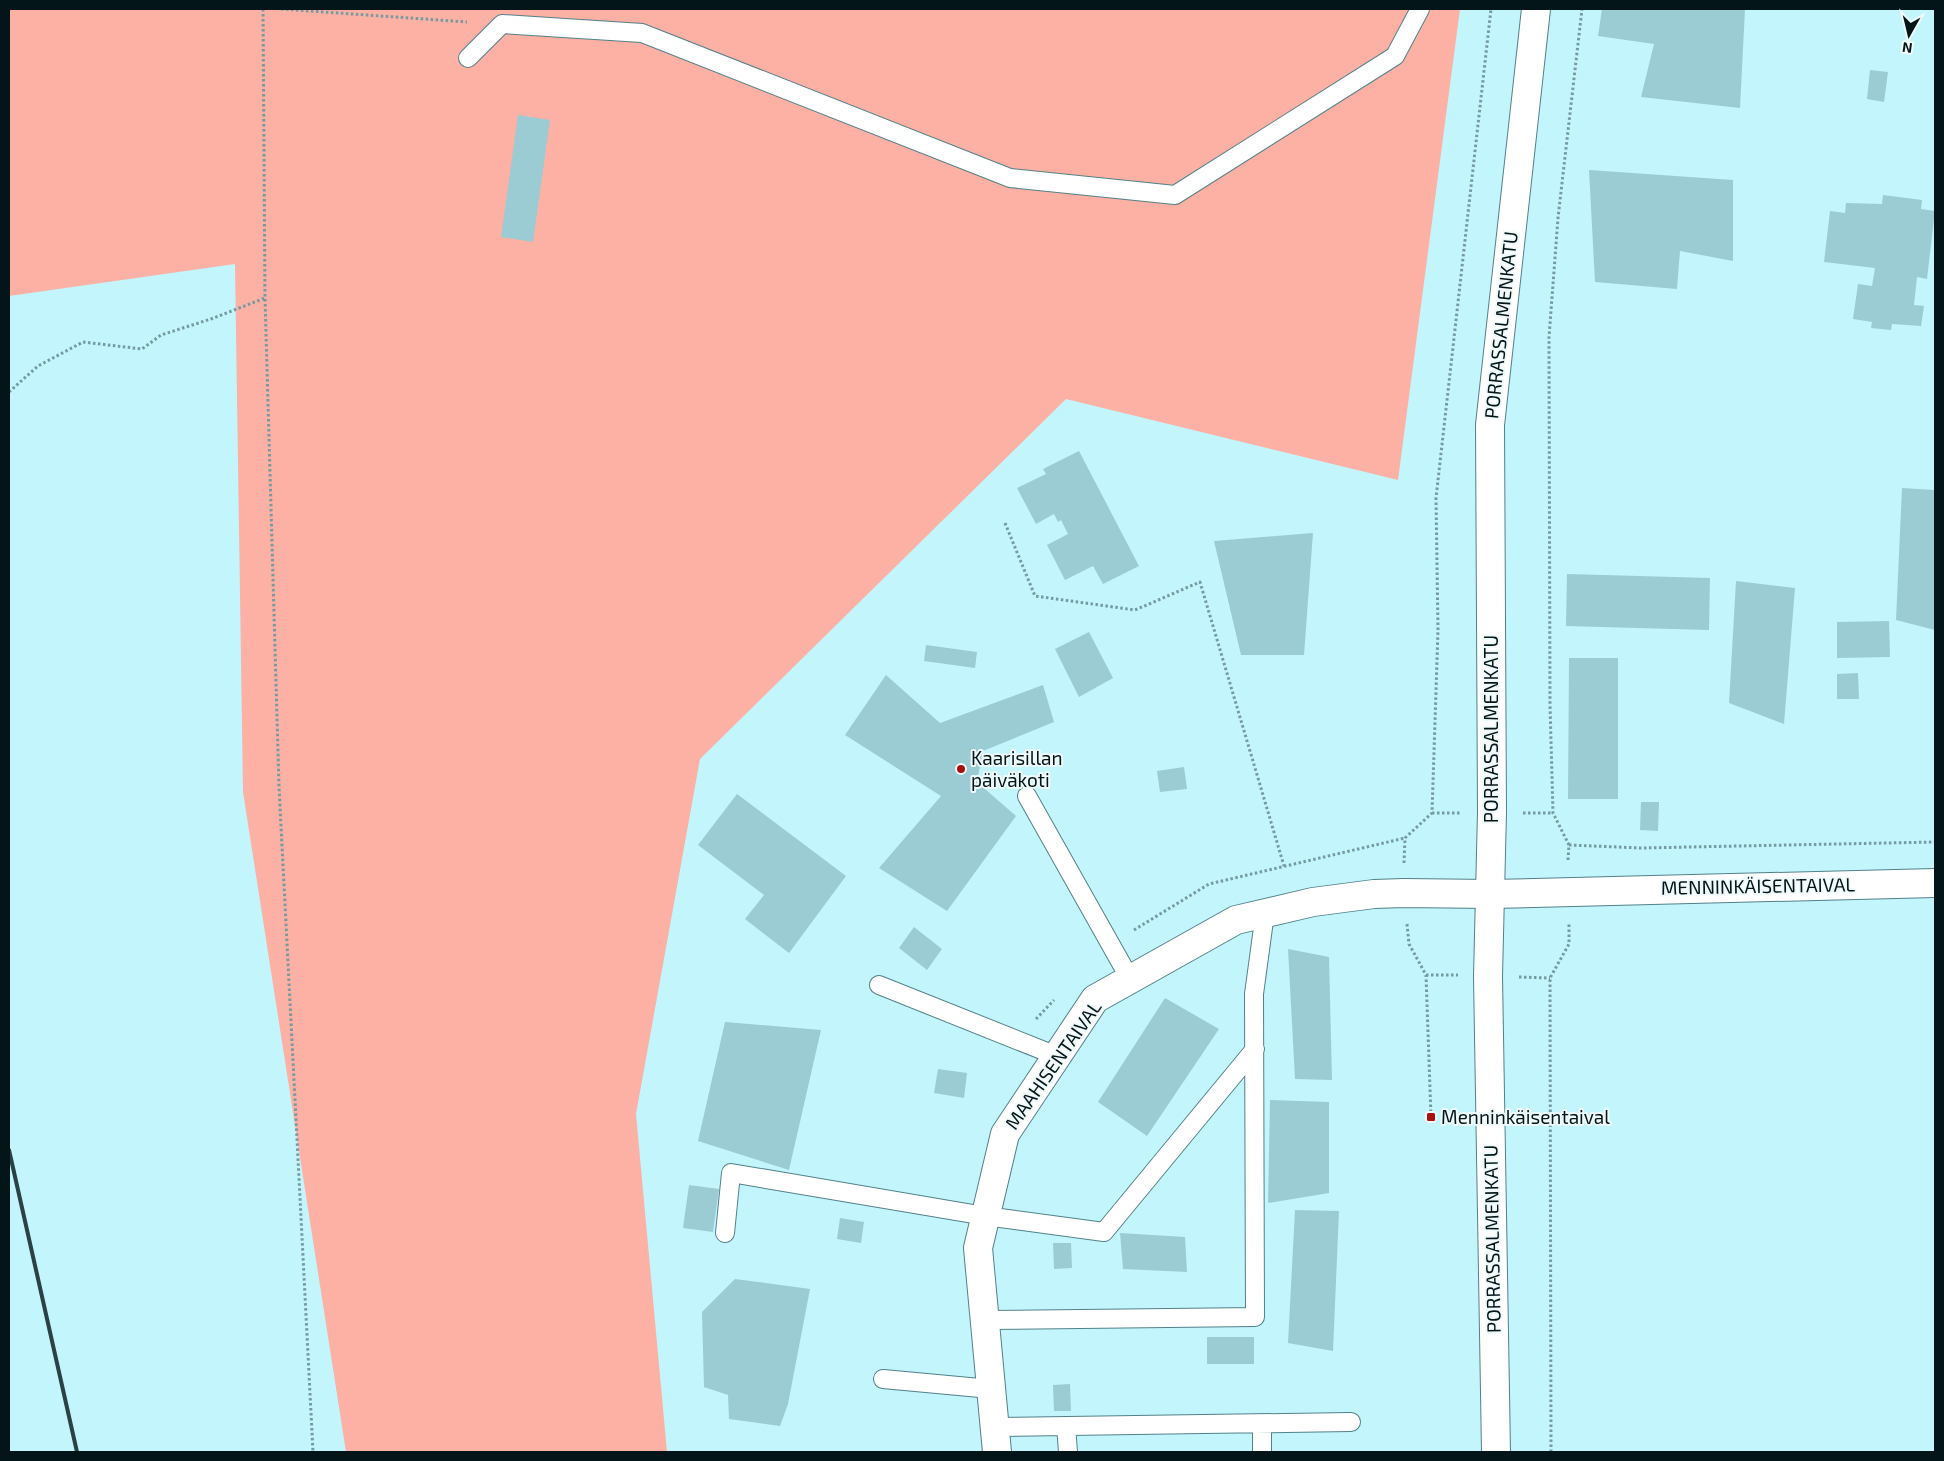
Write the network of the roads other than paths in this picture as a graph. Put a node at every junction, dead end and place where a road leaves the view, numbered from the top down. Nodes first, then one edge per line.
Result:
1 (1420, 9) edge
2 (1536, 9) edge
3 (468, 58) dead end
4 (1027, 796) dead end
5 (1935, 882) edge
6 (1491, 894) junction
7 (1265, 913) junction
8 (1130, 979) junction
9 (878, 985) dead end
10 (1255, 1049) junction
11 (1057, 1056) junction
12 (985, 1216) junction
13 (725, 1233) dead end
14 (985, 1320) junction
15 (883, 1378) dead end
16 (991, 1389) junction
17 (1352, 1422) dead end
18 (1262, 1424) junction
19 (1066, 1426) junction
20 (996, 1439) edge
21 (1068, 1452) edge
22 (1262, 1452) edge
23 (1496, 1452) edge

1 - 3 lane
2 - 6 street, PORRASSALMENKATU
4 - 8 lane
5 - 6 street, MENNINKÄISENTAIVAL
6 - 7 street, MAAHISENTAIVAL
6 - 23 street, PORRASSALMENKATU
7 - 8 street, MAAHISENTAIVAL
7 - 10 lane
8 - 11 street, MAAHISENTAIVAL
9 - 11 lane
10 - 12 lane
10 - 14 lane
11 - 12 street, MAAHISENTAIVAL
12 - 13 lane
12 - 14 street, MAAHISENTAIVAL
14 - 16 street, MAAHISENTAIVAL
15 - 16 lane
16 - 20 street, MAAHISENTAIVAL
17 - 18 lane
18 - 19 lane
18 - 22 lane
19 - 20 lane
19 - 21 lane

